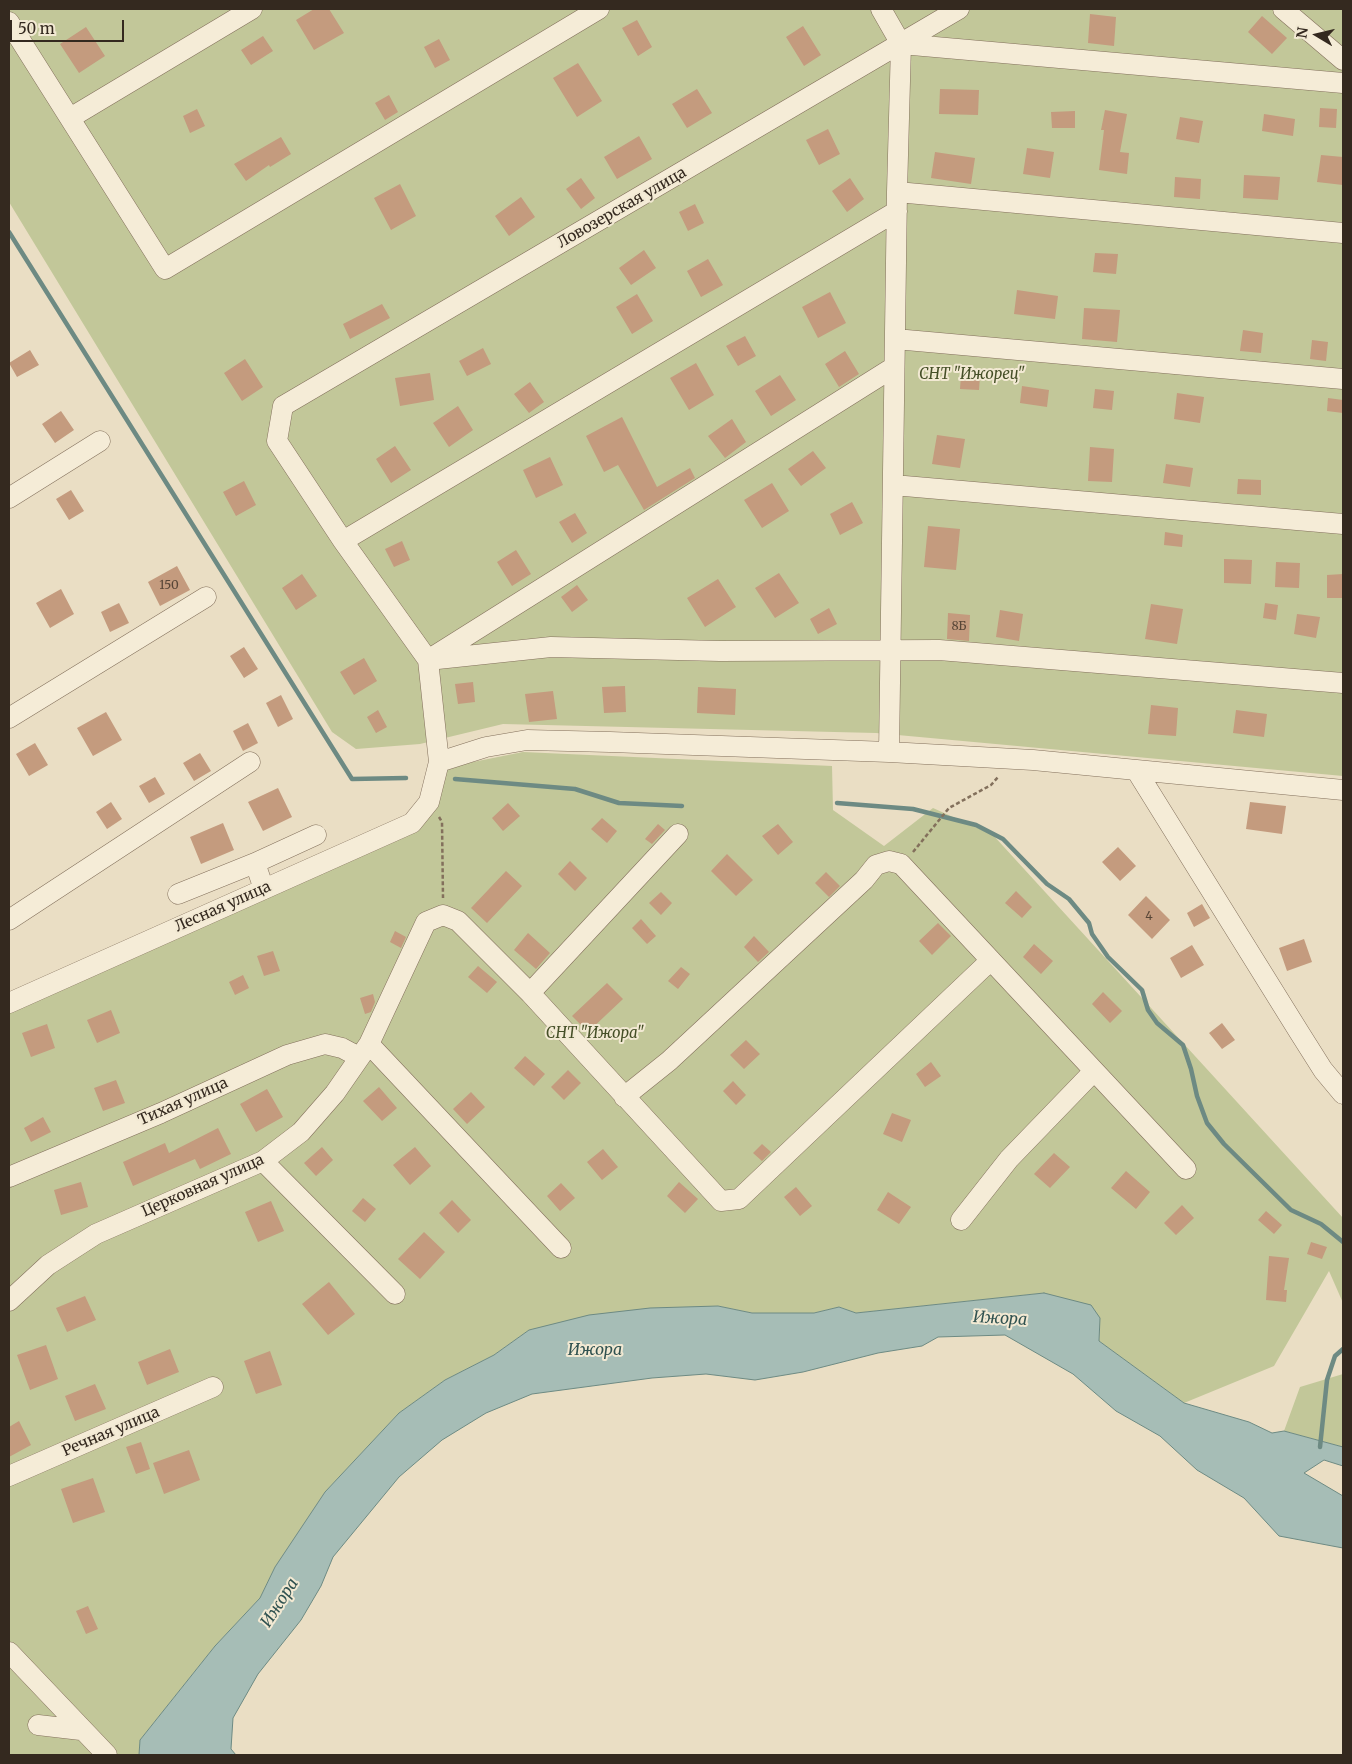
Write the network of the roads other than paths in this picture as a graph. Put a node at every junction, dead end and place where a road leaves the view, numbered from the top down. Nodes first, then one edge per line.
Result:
1 (252, 9) edge
2 (599, 9) edge
3 (881, 9) edge
4 (959, 9) edge
5 (1283, 9) edge
6 (9, 22) edge
7 (901, 44) junction
8 (1343, 60) edge
9 (1343, 83) edge
10 (70, 118) junction
11 (897, 202) junction
12 (1343, 233) edge
13 (895, 339) junction
14 (894, 367) junction
15 (1343, 379) edge
16 (100, 441) dead end
17 (893, 485) junction
18 (9, 498) edge
19 (1343, 524) edge
20 (342, 541) junction
21 (206, 597) dead end
22 (890, 651) junction
23 (428, 660) junction
24 (1343, 683) edge
25 (9, 718) edge
26 (889, 752) junction
27 (250, 762) dead end
28 (439, 762) junction
29 (1136, 770) junction
30 (1343, 790) edge
31 (678, 834) dead end
32 (316, 835) dead end
33 (255, 863) junction
34 (264, 889) junction
35 (178, 894) dead end
36 (9, 920) edge
37 (990, 961) junction
38 (530, 993) junction
39 (9, 1003) edge
40 (364, 1050) junction
41 (1094, 1071) junction
42 (1343, 1094) edge
43 (624, 1098) junction
44 (263, 1161) junction
45 (1186, 1169) dead end
46 (9, 1177) edge
47 (961, 1220) dead end
48 (561, 1248) dead end
49 (396, 1294) dead end
50 (9, 1301) edge
51 (213, 1387) dead end
52 (9, 1476) edge
53 (9, 1652) edge
54 (38, 1725) dead end
55 (81, 1730) junction
56 (107, 1755) edge

1 - 10 street
2 - 10 street
3 - 7 street
4 - 7 street, Ловозерская улица
5 - 8 street
6 - 10 street
7 - 9 street
7 - 11 street
7 - 20 street, Ловозерская улица
11 - 12 street
11 - 13 street
11 - 20 street
13 - 14 street
13 - 15 street
14 - 17 street
14 - 23 street
16 - 18 street
17 - 19 street
17 - 22 street
20 - 23 street
21 - 25 street
22 - 23 street
22 - 24 street
22 - 26 street
23 - 28 street
26 - 28 street
26 - 29 street
27 - 36 street
28 - 34 street, Лесная улица
29 - 30 street
29 - 42 street
31 - 38 street
32 - 33 street
33 - 34 street
33 - 35 street
34 - 39 street, Лесная улица
37 - 41 street
37 - 43 street
37 - 43 street
38 - 40 street, Церковная улица
38 - 43 street
40 - 44 street, Церковная улица
40 - 46 street, Тихая улица
40 - 48 street
41 - 45 street
41 - 47 street
44 - 49 street
44 - 50 street, Церковная улица
51 - 52 street, Речная улица
53 - 55 street
54 - 55 street
55 - 56 street

